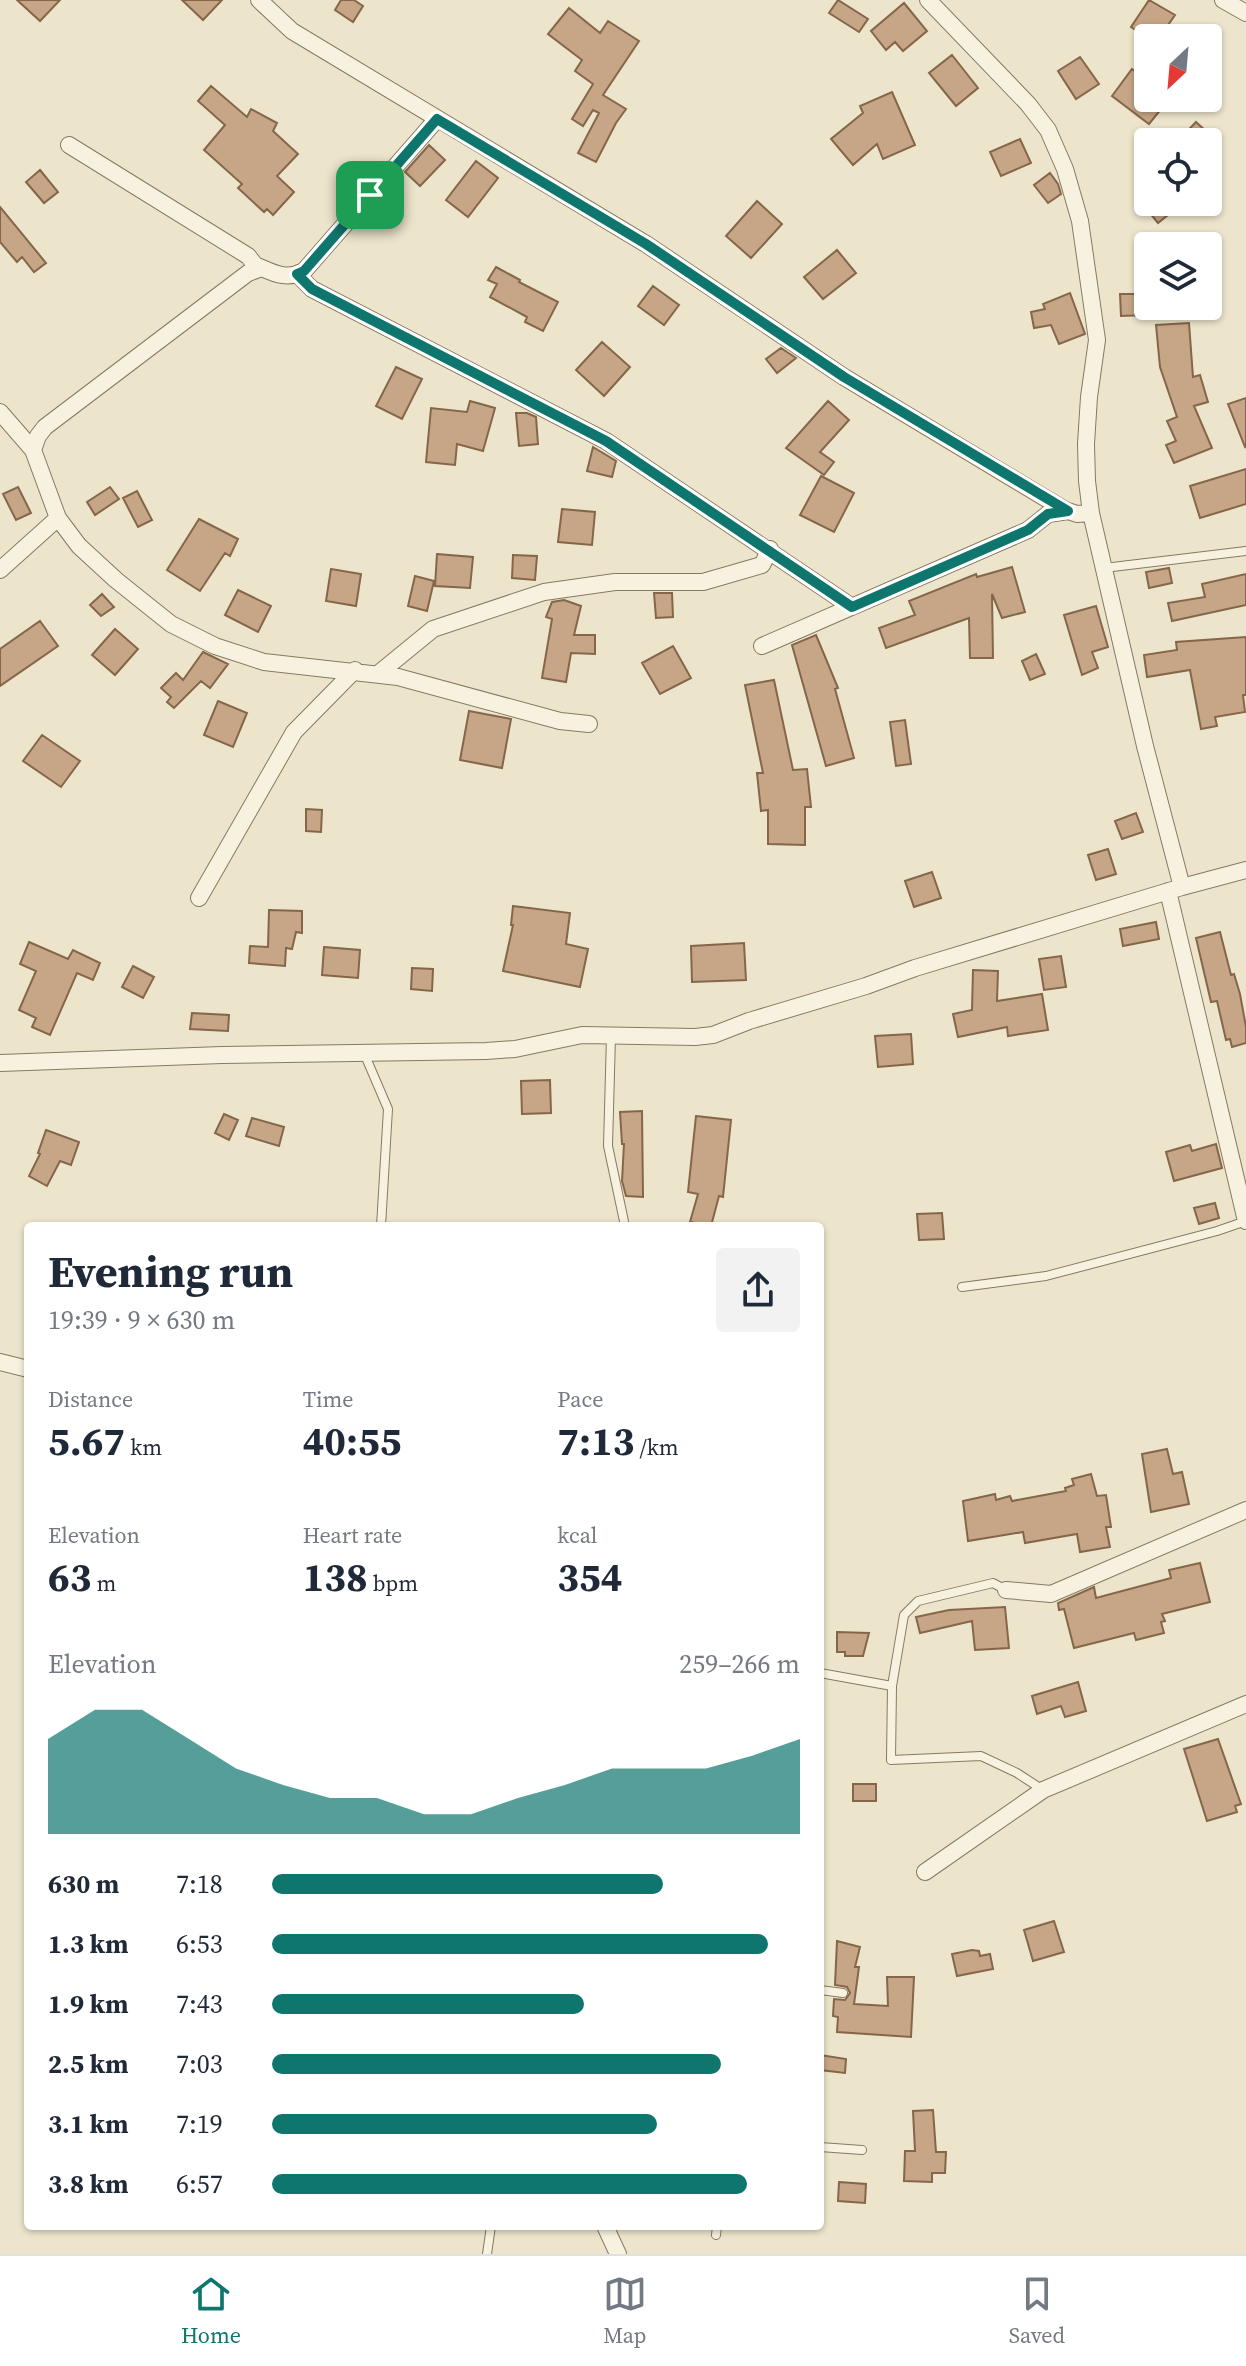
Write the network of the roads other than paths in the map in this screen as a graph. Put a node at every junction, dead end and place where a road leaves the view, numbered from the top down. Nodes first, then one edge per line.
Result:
1 (259, 0) edge
2 (928, 0) edge
3 (1223, 0) edge
4 (1246, 13) edge
5 (437, 119) junction
6 (69, 145) dead end
7 (262, 268) junction
8 (297, 274) junction
9 (0, 412) edge
10 (33, 450) junction
11 (1068, 511) junction
12 (1091, 513) junction
13 (58, 518) junction
14 (770, 549) junction
15 (1246, 551) edge
16 (1103, 568) junction
17 (0, 570) edge
18 (852, 607) junction
19 (762, 646) dead end
20 (355, 670) junction
21 (378, 674) junction
22 (589, 724) dead end
23 (1246, 870) edge
24 (1175, 889) junction
25 (199, 898) dead end
26 (611, 1036) junction
27 (364, 1053) junction
28 (0, 1063) edge
29 (1246, 1221) edge
30 (381, 1222) edge
31 (624, 1222) edge
32 (962, 1287) dead end
33 (0, 1362) edge
34 (24, 1368) edge
35 (1246, 1510) edge
36 (1006, 1590) joint
37 (824, 1674) edge
38 (892, 1686) junction
39 (1246, 1704) edge
40 (1043, 1790) junction
41 (925, 1872) dead end
42 (824, 1991) edge
43 (843, 1993) dead end
44 (824, 2147) edge
45 (862, 2150) dead end
46 (490, 2230) edge
47 (607, 2230) edge
48 (487, 2254) edge
49 (618, 2254) edge

1 - 5 street
2 - 12 street
3 - 4 street
5 - 8 street
5 - 11 street
6 - 7 street
7 - 8 street
7 - 10 street
8 - 14 street
9 - 10 street
10 - 13 street
11 - 12 street
11 - 18 street
12 - 16 street
13 - 17 street
13 - 20 street
14 - 18 street
14 - 21 street
15 - 16 lane
16 - 24 street
18 - 19 street
20 - 21 street
20 - 25 street
21 - 22 street
23 - 24 street
24 - 26 street
24 - 29 street
26 - 27 street
26 - 31 lane
27 - 28 street
27 - 30 lane
29 - 32 lane
33 - 34 street
35 - 36 street
36 - 38 lane
37 - 38 lane
38 - 40 lane
39 - 40 street
40 - 41 street
42 - 43 lane
44 - 45 lane
46 - 48 lane
47 - 49 street

